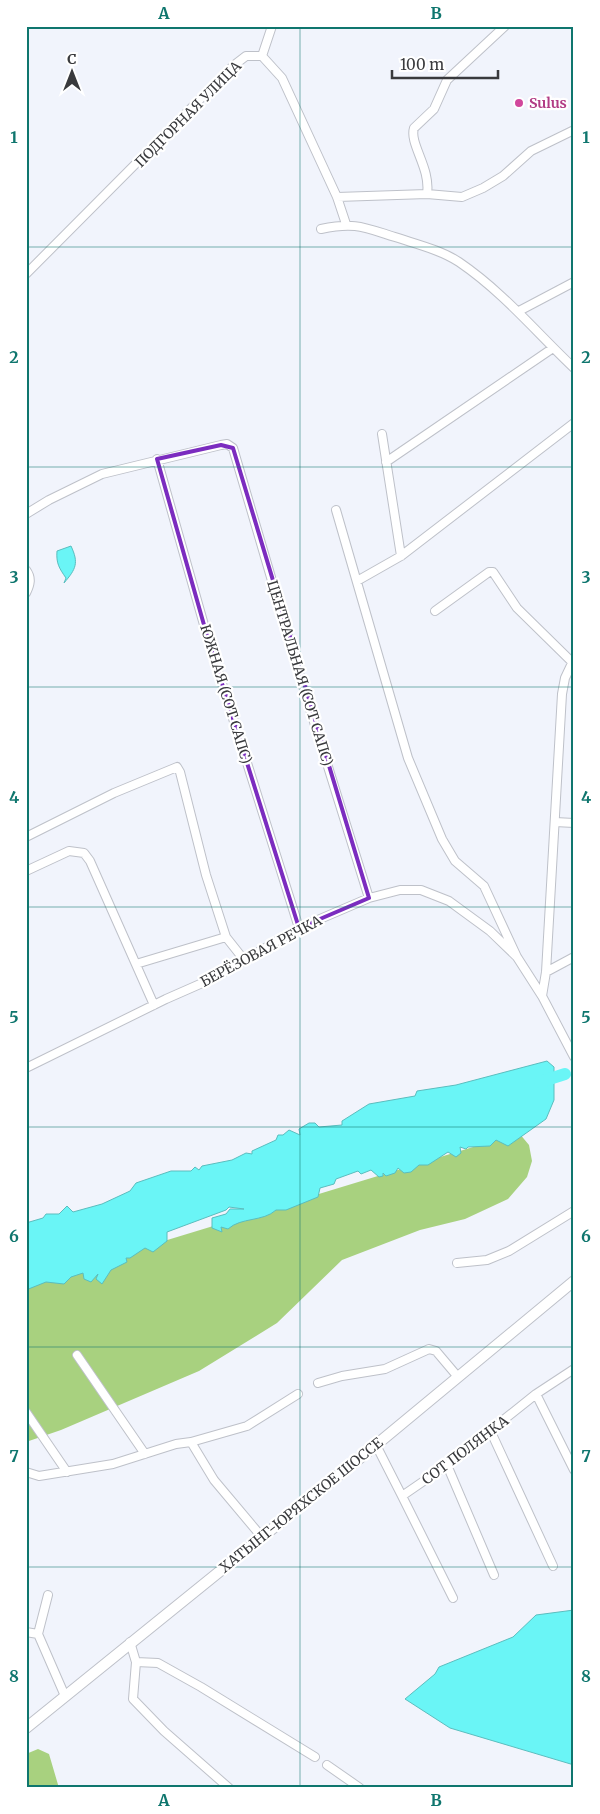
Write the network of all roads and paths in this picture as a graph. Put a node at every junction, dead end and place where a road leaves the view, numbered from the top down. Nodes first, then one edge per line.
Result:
1 (272, 26) edge
2 (505, 26) edge
3 (262, 56) junction
4 (574, 130) edge
5 (427, 194) junction
6 (337, 197) junction
7 (346, 224) junction
8 (322, 229) dead end
9 (26, 274) edge
10 (574, 282) edge
11 (519, 311) junction
12 (553, 348) junction
13 (574, 368) edge
14 (574, 423) edge
15 (382, 434) dead end
16 (157, 459) junction
17 (386, 462) junction
18 (336, 510) dead end
19 (26, 514) edge
20 (401, 556) junction
21 (26, 570) edge
22 (357, 581) junction
23 (26, 593) edge
24 (435, 612) dead end
25 (573, 661) edge
26 (555, 822) junction
27 (574, 823) edge
28 (26, 837) edge
29 (26, 871) edge
30 (370, 898) junction
31 (299, 928) junction
32 (226, 937) junction
33 (517, 957) junction
34 (574, 957) edge
35 (245, 961) junction
36 (136, 964) junction
37 (546, 972) junction
38 (542, 996) junction
39 (154, 1005) junction
40 (574, 1057) edge
41 (26, 1068) edge
42 (574, 1211) edge
43 (457, 1263) dead end
44 (574, 1281) edge
45 (77, 1355) dead end
46 (574, 1369) edge
47 (458, 1377) junction
48 (318, 1383) dead end
49 (298, 1394) dead end
50 (536, 1394) junction
51 (26, 1412) edge
52 (491, 1432) junction
53 (191, 1442) junction
54 (376, 1445) junction
55 (145, 1454) junction
56 (447, 1465) junction
57 (574, 1470) edge
58 (26, 1472) edge
59 (67, 1472) junction
60 (402, 1496) junction
61 (261, 1536) junction
62 (553, 1566) dead end
63 (494, 1575) dead end
64 (48, 1596) dead end
65 (453, 1598) dead end
66 (26, 1632) edge
67 (38, 1634) junction
68 (130, 1642) junction
69 (136, 1662) junction
70 (65, 1696) junction
71 (26, 1728) edge
72 (315, 1757) dead end
73 (327, 1765) dead end
74 (229, 1788) edge
75 (360, 1788) edge

1 - 3 street
2 - 5 street
3 - 6 street
3 - 9 street, ПОДГОРНАЯ УЛИЦА
4 - 5 street
5 - 6 street
6 - 7 street
7 - 8 street
7 - 11 street
10 - 11 street
11 - 12 street
12 - 13 street
12 - 17 street
14 - 20 street
15 - 17 street
16 - 19 street
16 - 30 street, ЦЕНТРАЛЬНАЯ (СОТ САПС)
16 - 31 street, ЮЖНАЯ (СОТ САПС)
17 - 20 street
18 - 22 street
20 - 22 street
21 - 23 street
22 - 33 street
24 - 25 street
25 - 26 street
26 - 27 street
26 - 37 street
28 - 32 street
29 - 36 street
30 - 31 street, БЕРЁЗОВАЯ РЕЧКА
30 - 33 street, БЕРЁЗОВАЯ РЕЧКА
31 - 35 street, БЕРЁЗОВАЯ РЕЧКА
32 - 35 street
32 - 36 street
33 - 38 street
34 - 37 street
35 - 39 street, БЕРЁЗОВАЯ РЕЧКА
36 - 39 street
37 - 38 street
38 - 40 street
39 - 41 street, БЕРЁЗОВАЯ РЕЧКА
42 - 43 street
44 - 47 main road, ХАТЫНГ-ЮРЯХСКОЕ ШОССЕ
45 - 55 street
46 - 50 street, СОТ ПОЛЯНКА
47 - 48 street
47 - 54 main road, ХАТЫНГ-ЮРЯХСКОЕ ШОССЕ
49 - 53 street
50 - 52 street, СОТ ПОЛЯНКА
50 - 57 street
51 - 59 street
52 - 56 street, СОТ ПОЛЯНКА
52 - 62 street
53 - 55 street
53 - 61 street
54 - 60 street
54 - 61 main road, ХАТЫНГ-ЮРЯХСКОЕ ШОССЕ
55 - 59 street
56 - 60 street, СОТ ПОЛЯНКА
56 - 63 street
58 - 59 street
60 - 65 street
61 - 68 main road, ХАТЫНГ-ЮРЯХСКОЕ ШОССЕ
64 - 67 street
66 - 67 street
67 - 70 street
68 - 69 street
68 - 70 main road, ХАТЫНГ-ЮРЯХСКОЕ ШОССЕ
69 - 72 street
69 - 74 street
70 - 71 main road, ХАТЫНГ-ЮРЯХСКОЕ ШОССЕ
73 - 75 street

